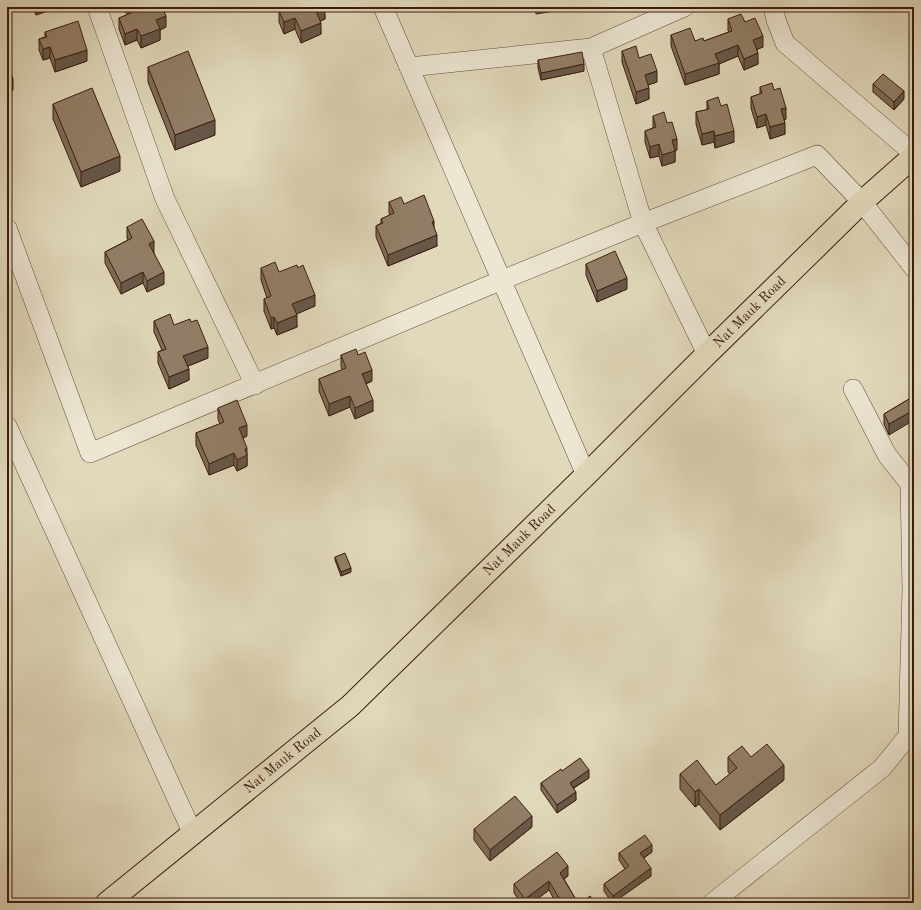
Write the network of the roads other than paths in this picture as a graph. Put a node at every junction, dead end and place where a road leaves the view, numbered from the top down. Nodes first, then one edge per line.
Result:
1 (97, 7) edge
2 (383, 7) edge
3 (684, 7) edge
4 (774, 7) edge
5 (591, 48) junction
6 (409, 66) junction
7 (914, 155) edge
8 (862, 202) junction
9 (643, 223) junction
10 (7, 228) edge
11 (914, 268) edge
12 (502, 280) junction
13 (707, 354) junction
14 (255, 385) junction
15 (853, 389) dead end
16 (7, 426) edge
17 (586, 475) junction
18 (192, 834) junction
19 (107, 903) edge
20 (712, 903) edge

1 - 14 street
2 - 6 street
3 - 5 street
4 - 7 street
5 - 6 street
5 - 9 street
6 - 12 street
7 - 8 highway, Nat Mauk Road
8 - 9 street
8 - 11 street
8 - 13 highway, Nat Mauk Road
9 - 12 street
9 - 13 street
10 - 14 street
12 - 14 street
12 - 17 street
13 - 17 highway, Nat Mauk Road
15 - 20 street
16 - 18 street
17 - 18 highway, Nat Mauk Road
18 - 19 highway, Nat Mauk Road

